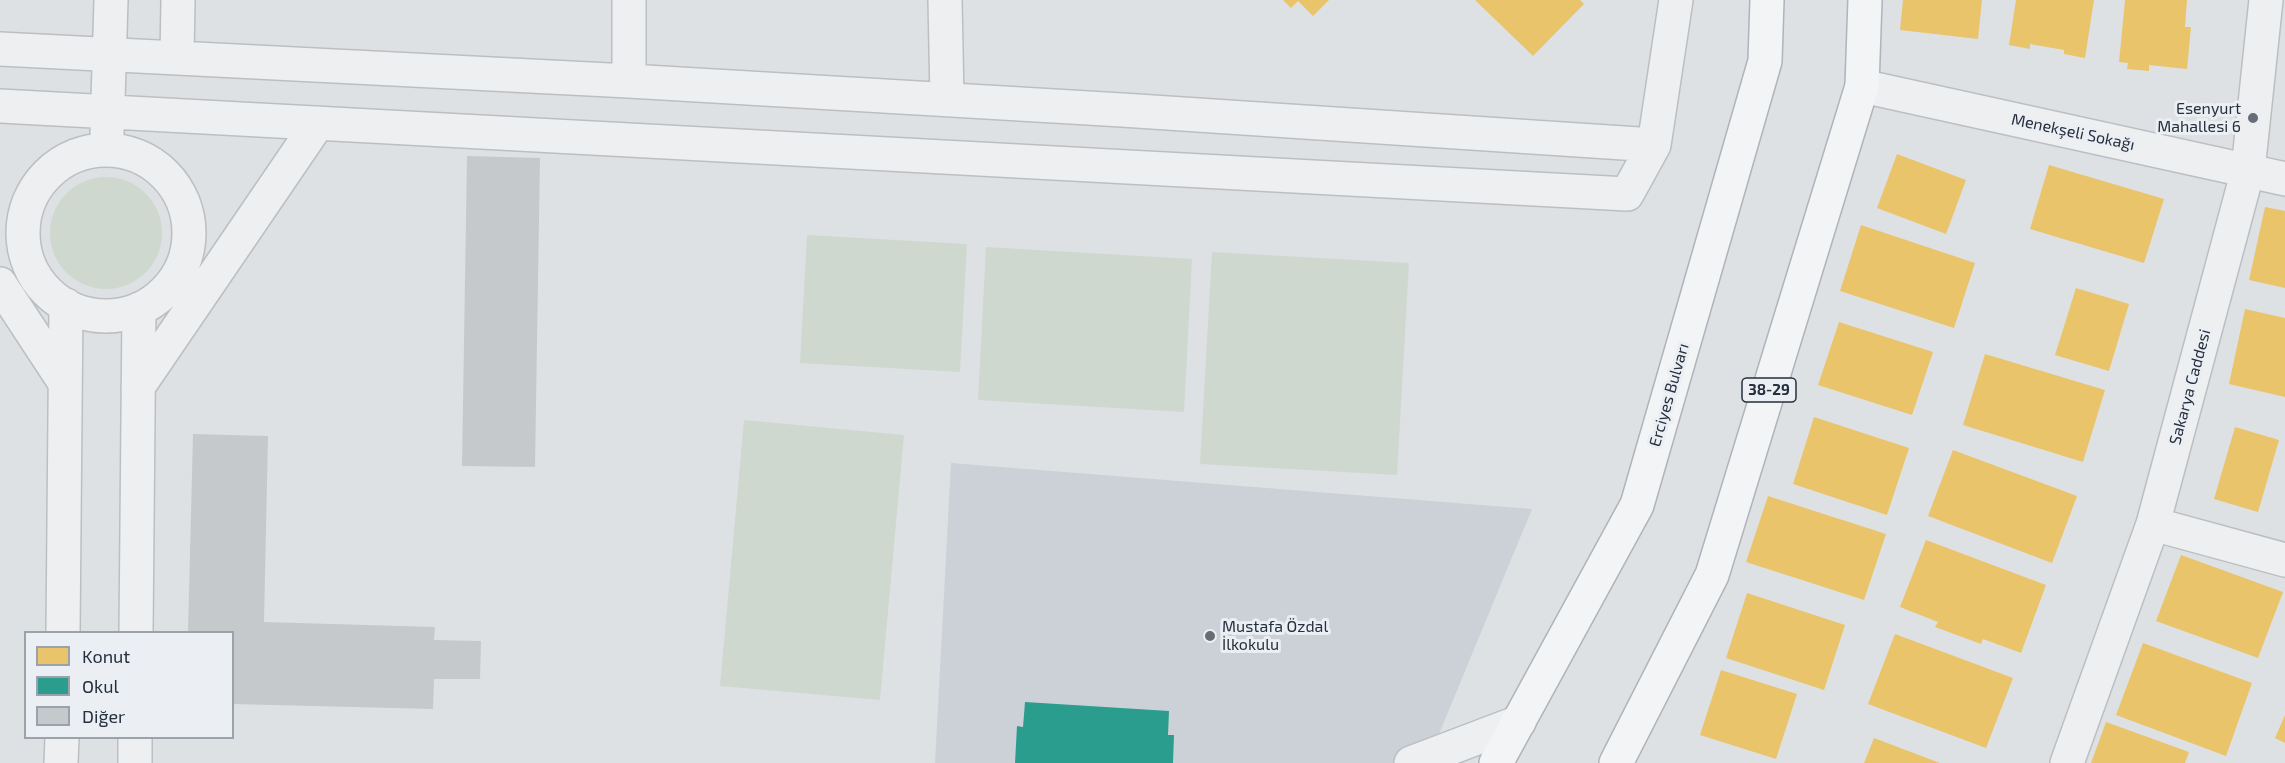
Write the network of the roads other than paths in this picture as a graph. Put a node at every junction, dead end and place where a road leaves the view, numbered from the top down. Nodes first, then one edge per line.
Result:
1 (111, 0) edge
2 (178, 0) edge
3 (629, 0) edge
4 (945, 0) edge
5 (1676, 0) edge
6 (1767, 0) edge
7 (1865, 0) edge
8 (2266, 0) edge
9 (0, 49) edge
10 (111, 54) junction
11 (177, 57) junction
12 (630, 81) junction
13 (1862, 86) junction
14 (947, 99) junction
15 (0, 106) edge
16 (108, 112) junction
17 (318, 123) junction
18 (1654, 145) junction
19 (107, 150) junction
20 (2248, 170) junction
21 (2285, 178) edge
22 (0, 284) edge
23 (66, 305) junction
24 (139, 309) junction
25 (65, 383) junction
26 (138, 387) junction
27 (2153, 524) junction
28 (2285, 560) edge
29 (63, 631) edge
30 (136, 631) edge
31 (1519, 723) junction
32 (62, 739) edge
33 (135, 739) edge
34 (61, 763) edge
35 (135, 763) edge
36 (1411, 763) edge
37 (1496, 763) edge
38 (1616, 763) edge
39 (2067, 763) edge

1 - 10 street
2 - 11 street
3 - 12 street
4 - 14 street
5 - 18 street
6 - 31 highway, Erciyes Bulvarı
7 - 13 highway, 38-29
8 - 20 street, Sakarya Caddesi
9 - 10 street
10 - 11 street
10 - 16 street
11 - 12 street
12 - 14 street
13 - 20 street, Menekşeli Sokağı
13 - 38 highway, 38-29
14 - 18 street
15 - 16 street
16 - 17 street
16 - 19 street
17 - 18 street
17 - 26 street
19 - 23 street
19 - 24 street
20 - 21 street, Menekşeli Sokağı
20 - 27 street, Sakarya Caddesi
22 - 25 street
23 - 24 street
23 - 25 street
24 - 26 street
25 - 29 street
26 - 30 street
27 - 28 street
27 - 39 street, Sakarya Caddesi
31 - 36 street
31 - 37 highway, Erciyes Bulvarı
32 - 34 street
33 - 35 street

